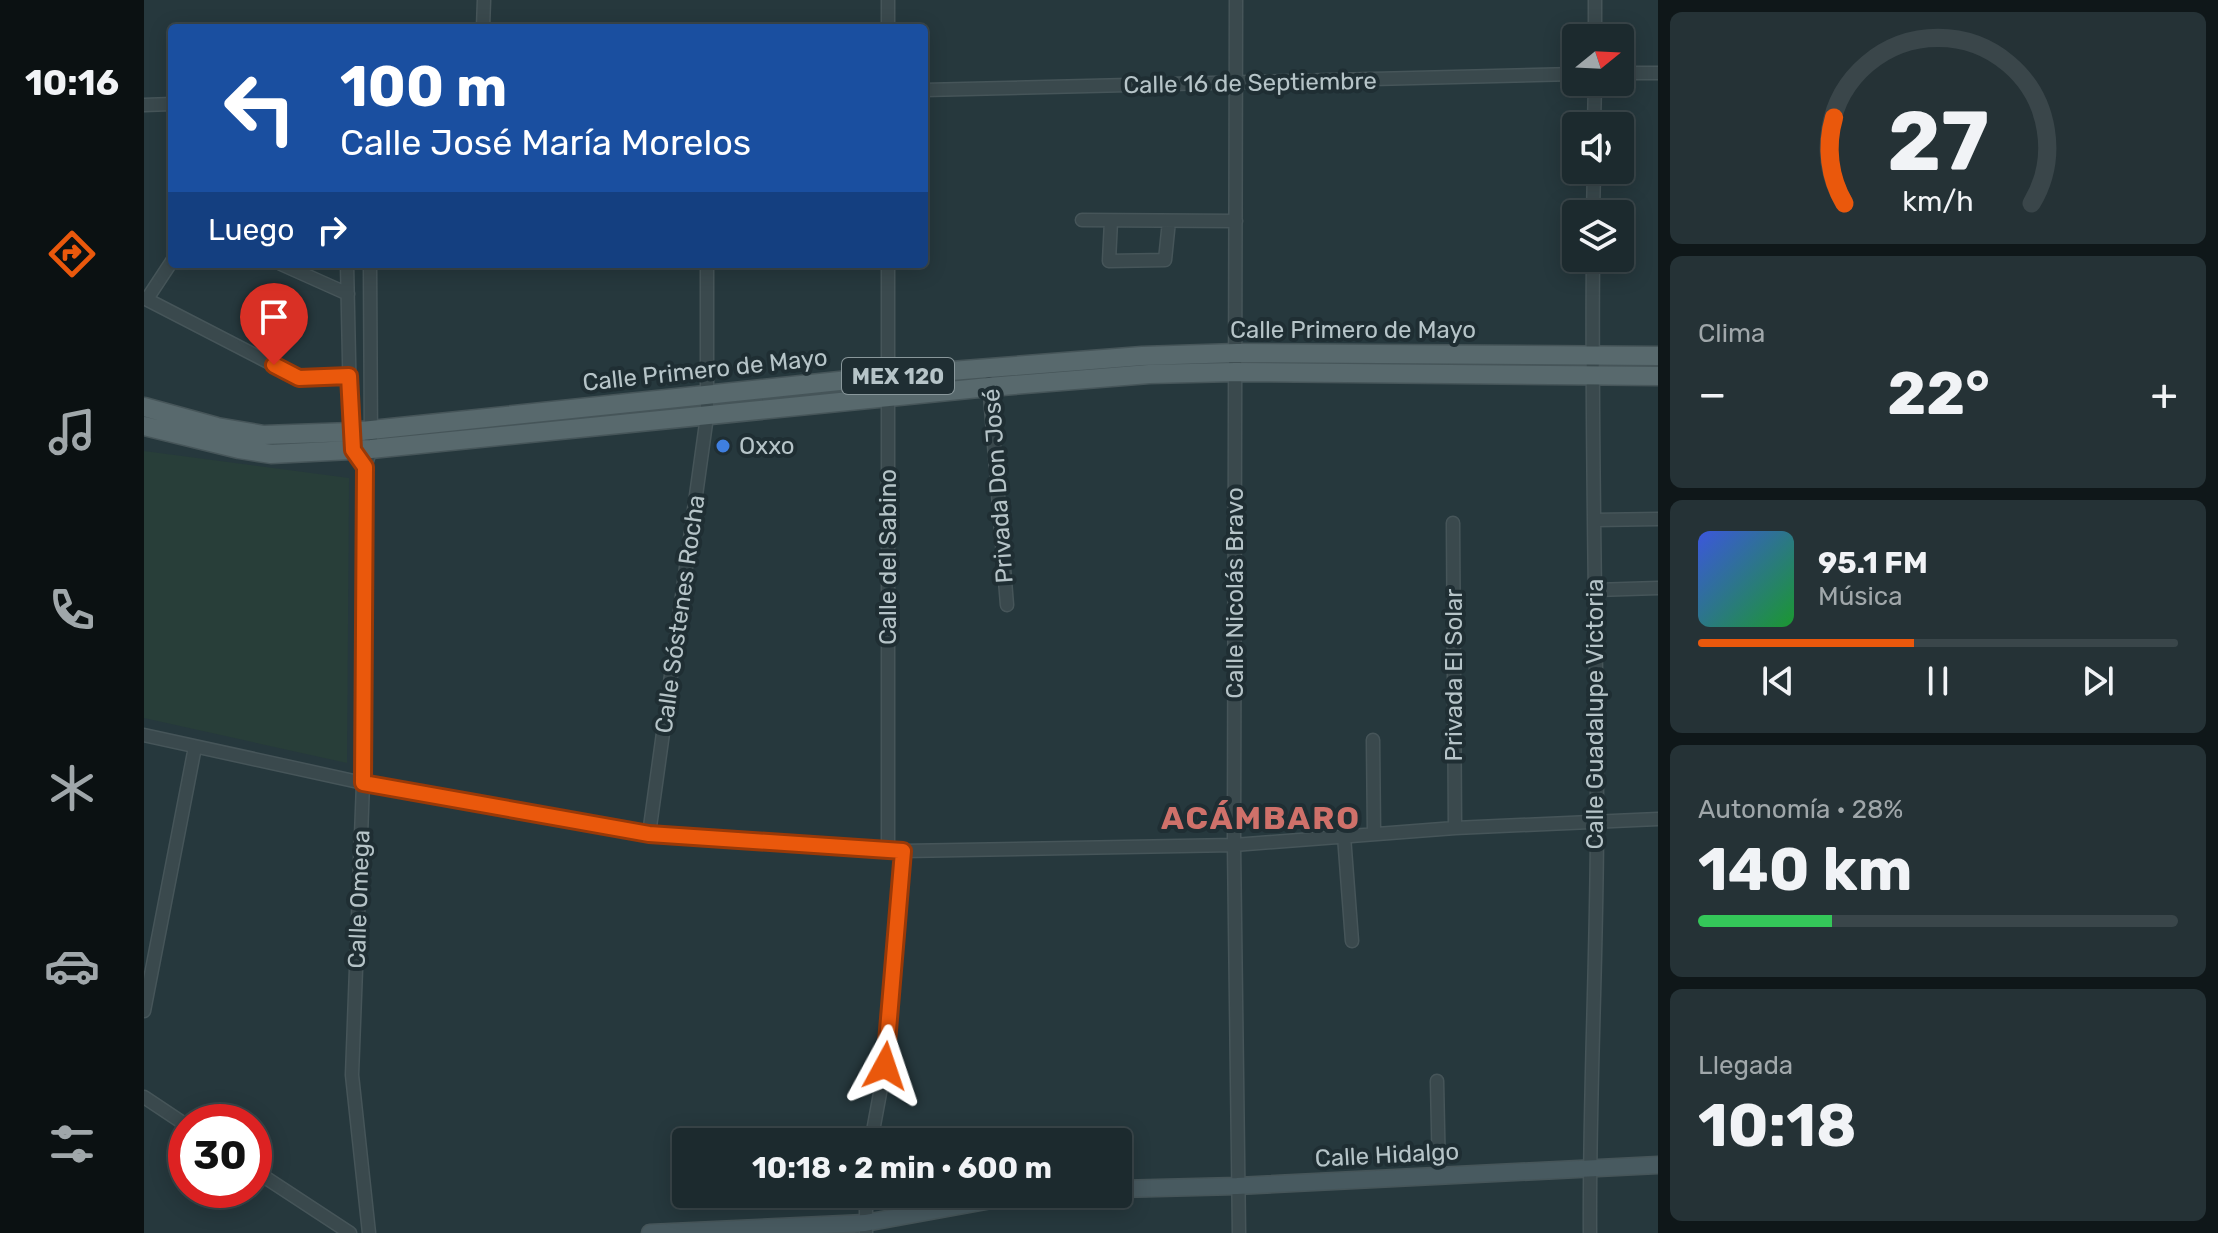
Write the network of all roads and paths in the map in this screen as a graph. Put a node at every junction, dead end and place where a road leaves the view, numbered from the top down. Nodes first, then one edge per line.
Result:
1 (484, 0) edge
2 (888, 0) edge
3 (1236, 0) edge
4 (1595, 0) edge
5 (483, 24) edge
6 (888, 24) edge
7 (1595, 24) edge
8 (1634, 73) edge
9 (1658, 73) edge
10 (1562, 74) edge
11 (1236, 84) junction
12 (928, 90) edge
13 (168, 104) edge
14 (144, 105) edge
15 (1082, 220) dead end
16 (1111, 221) junction
17 (1169, 221) junction
18 (1236, 221) junction
19 (168, 267) edge
20 (290, 268) edge
21 (347, 268) edge
22 (370, 268) edge
23 (707, 268) edge
24 (888, 268) edge
25 (1593, 272) edge
26 (348, 294) junction
27 (146, 299) edge
28 (1592, 355) junction
29 (1658, 356) edge
30 (1236, 362) junction
31 (349, 376) junction
32 (887, 376) junction
33 (1592, 376) junction
34 (1658, 376) edge
35 (989, 377) junction
36 (707, 394) junction
37 (888, 397) junction
38 (144, 407) edge
39 (707, 416) junction
40 (144, 426) edge
41 (362, 445) junction
42 (1658, 519) edge
43 (1595, 520) junction
44 (1453, 523) dead end
45 (1658, 588) edge
46 (1595, 590) junction
47 (1007, 605) dead end
48 (144, 735) edge
49 (1373, 740) dead end
50 (195, 747) junction
51 (363, 783) junction
52 (1658, 819) edge
53 (1597, 823) junction
54 (1455, 828) junction
55 (1374, 833) junction
56 (649, 834) junction
57 (1344, 836) junction
58 (1234, 845) junction
59 (888, 850) junction
60 (903, 851) junction
61 (1352, 941) dead end
62 (144, 1011) edge
63 (1437, 1081) dead end
64 (144, 1097) edge
65 (168, 1113) edge
66 (874, 1128) edge
67 (1658, 1165) edge
68 (1589, 1170) junction
69 (1439, 1176) junction
70 (272, 1182) edge
71 (1237, 1186) junction
72 (1132, 1189) edge
73 (866, 1208) edge
74 (959, 1208) edge
75 (865, 1228) edge
76 (350, 1233) edge
77 (369, 1233) edge
78 (650, 1233) edge
79 (1239, 1233) edge
80 (1590, 1233) edge

1 - 5 street
2 - 6 street
3 - 11 street, Calle Nicolás Bravo
4 - 7 street
8 - 9 street
10 - 11 street, Calle 16 de Septiembre
11 - 12 street, Calle 16 de Septiembre
11 - 18 street, Calle Nicolás Bravo
13 - 14 street
15 - 16 street
16 - 17 street
16 - 17 street
17 - 18 street
18 - 30 street, Calle Nicolás Bravo
19 - 27 street
20 - 26 street
21 - 26 street, Calle Omega
22 - 41 street, Calle Omega
23 - 36 street, Calle Sóstenes Rocha
24 - 32 street, Calle del Sabino
25 - 28 street, Calle Guadalupe Victoria
26 - 31 street, Calle Omega
27 - 31 street
28 - 29 main road, Calle Primero de Mayo / MEX 120
28 - 30 main road, Calle Primero de Mayo / MEX 120
28 - 33 street, Calle Guadalupe Victoria
30 - 33 main road, Calle Primero de Mayo / MEX 120
30 - 35 main road, Calle Primero de Mayo / MEX 120
30 - 58 street, Calle Nicolás Bravo
31 - 41 street, Calle Omega
32 - 35 main road, Calle Primero de Mayo / MEX 120
32 - 36 main road, Calle Primero de Mayo / MEX 120
32 - 37 street, Calle del Sabino
33 - 34 main road, Calle Primero de Mayo / MEX 120
33 - 43 street, Calle Guadalupe Victoria
35 - 37 main road, Calle Primero de Mayo / MEX 120
35 - 47 street, Privada Don José
36 - 39 street, Calle Sóstenes Rocha
36 - 41 main road, Calle Primero de Mayo / MEX 120
37 - 39 main road, Calle Primero de Mayo / MEX 120
37 - 59 street, Calle del Sabino
38 - 41 main road, Calle Primero de Mayo / MEX 120
39 - 41 main road, Calle Primero de Mayo / MEX 120
39 - 56 street, Calle Sóstenes Rocha
40 - 41 main road, Calle Primero de Mayo / MEX 120
41 - 51 street, Calle Omega
42 - 43 street
43 - 46 street, Calle Guadalupe Victoria
44 - 54 street, Privada El Solar
45 - 46 street
46 - 53 street, Calle Guadalupe Victoria
48 - 50 street
49 - 55 street
50 - 51 street
50 - 62 street
51 - 56 street
51 - 77 street, Calle Omega
52 - 53 street
53 - 54 street
53 - 68 street, Calle Guadalupe Victoria
54 - 55 street
55 - 57 street
56 - 59 street
57 - 58 street
57 - 61 street
58 - 60 street
58 - 71 street, Calle Nicolás Bravo
59 - 60 street
60 - 66 street
63 - 69 street
64 - 65 street
67 - 68 street, Calle Hidalgo
68 - 69 street, Calle Hidalgo
68 - 80 street, Calle Guadalupe Victoria
69 - 71 street, Calle Hidalgo
70 - 76 street
71 - 72 street, Calle Hidalgo
71 - 79 street, Calle Nicolás Bravo
73 - 75 street
74 - 75 street
75 - 78 street

